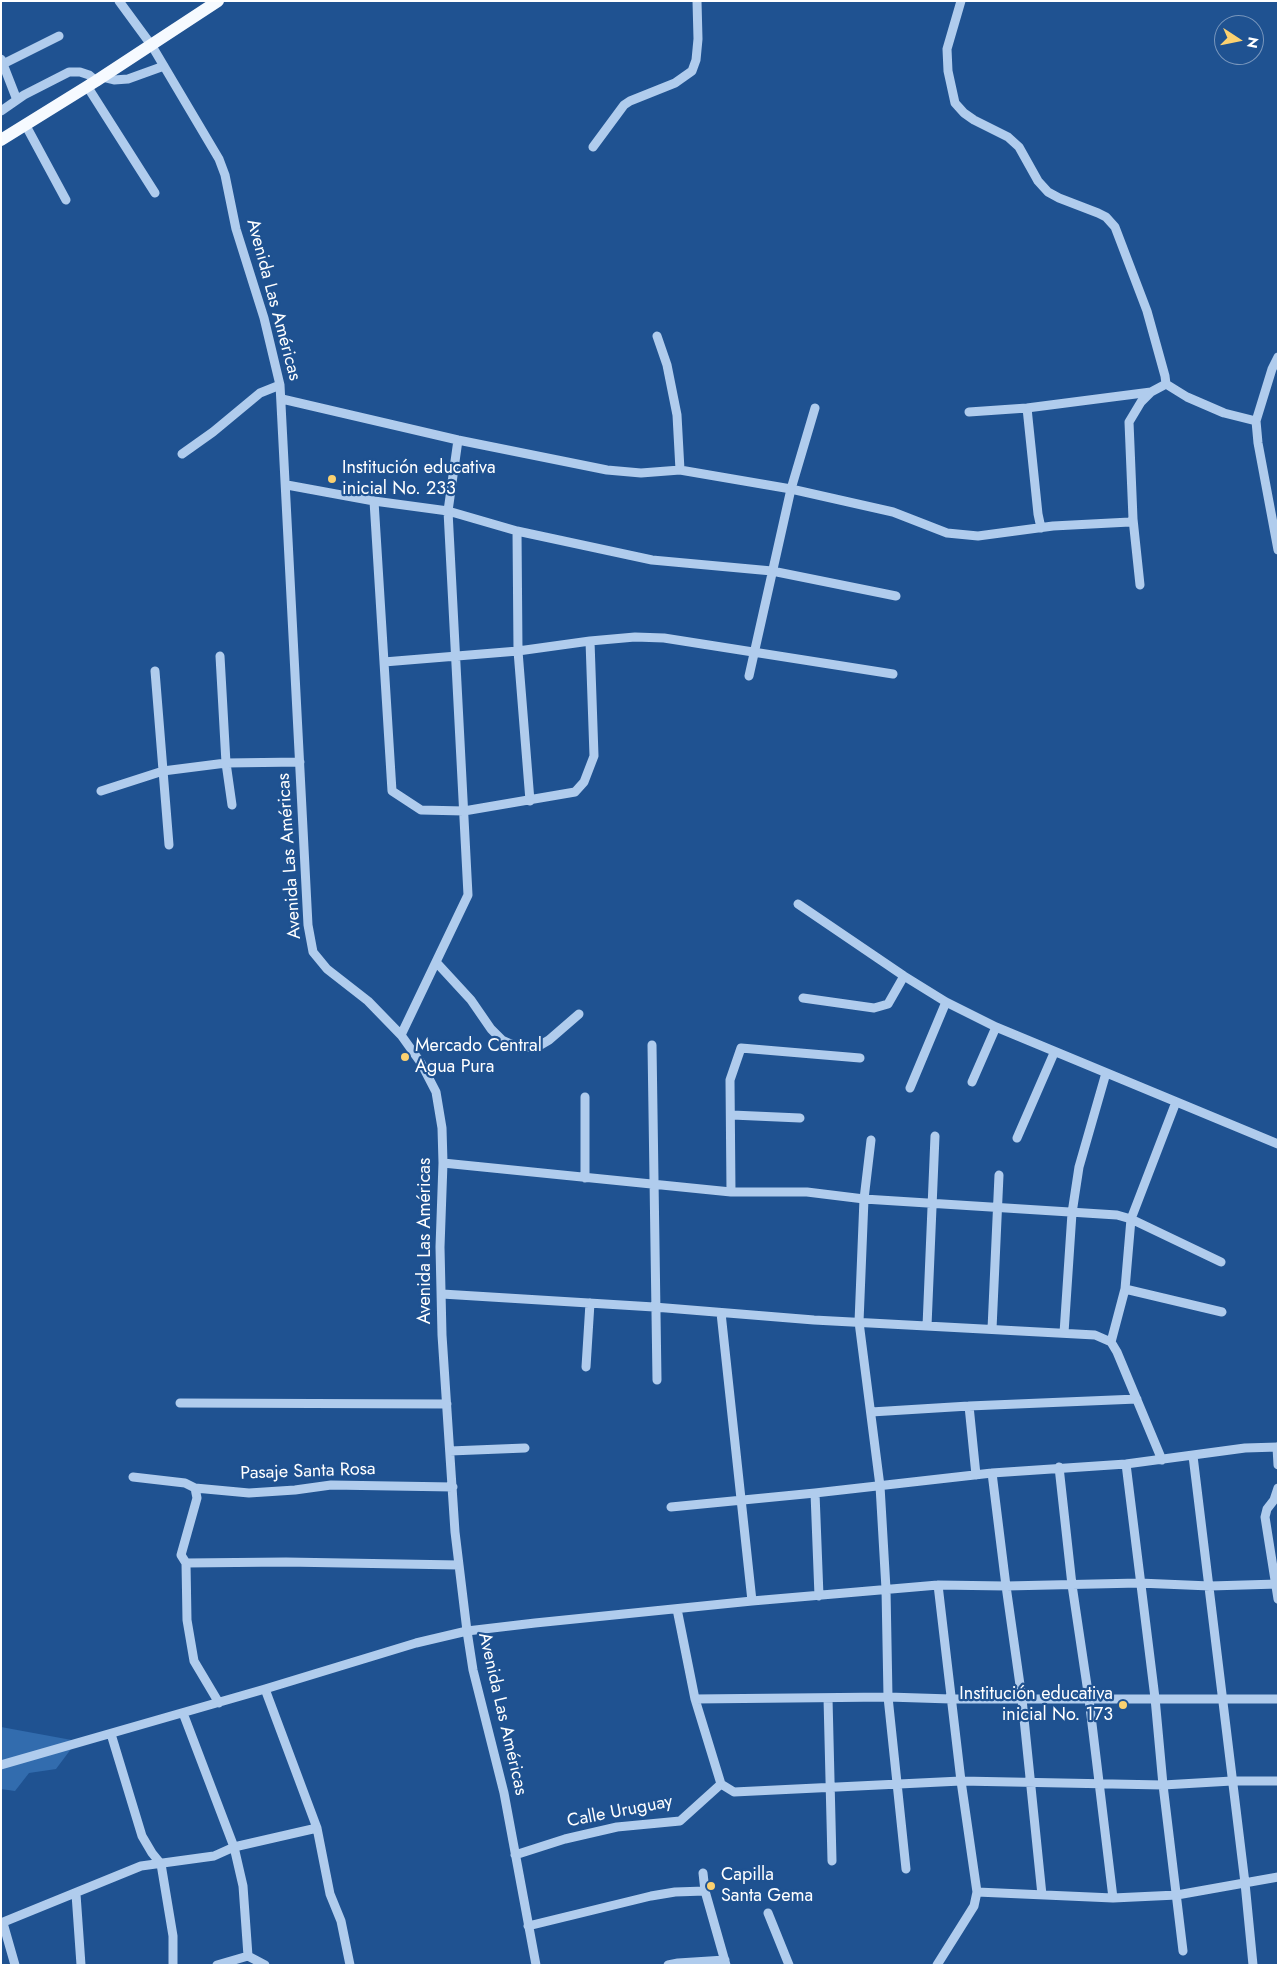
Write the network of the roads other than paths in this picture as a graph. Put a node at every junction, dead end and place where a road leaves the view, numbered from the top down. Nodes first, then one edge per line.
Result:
1 (119, 1) edge
2 (218, 1) edge
3 (697, 1) edge
4 (961, 1) edge
5 (59, 36) dead end
6 (152, 46) junction
7 (2, 62) edge
8 (164, 66) junction
9 (95, 82) junction
10 (17, 100) junction
11 (1, 111) edge
12 (25, 124) junction
13 (1, 140) edge
14 (593, 147) dead end
15 (155, 193) dead end
16 (66, 200) dead end
17 (657, 336) dead end
18 (1278, 357) edge
19 (1166, 384) junction
20 (280, 385) junction
21 (1151, 392) junction
22 (282, 399) junction
23 (815, 408) dead end
24 (1027, 408) junction
25 (970, 412) dead end
26 (1256, 421) junction
27 (458, 440) junction
28 (182, 454) dead end
29 (680, 470) junction
30 (287, 485) junction
31 (791, 490) junction
32 (374, 501) junction
33 (448, 512) junction
34 (1133, 519) junction
35 (1041, 528) junction
36 (517, 531) junction
37 (1278, 550) edge
38 (772, 571) junction
39 (1140, 585) dead end
40 (896, 596) dead end
41 (590, 640) junction
42 (518, 651) junction
43 (754, 652) junction
44 (220, 656) dead end
45 (455, 656) junction
46 (384, 662) junction
47 (155, 672) dead end
48 (893, 674) dead end
49 (749, 676) dead end
50 (300, 762) junction
51 (226, 763) junction
52 (163, 771) junction
53 (101, 791) dead end
54 (530, 801) junction
55 (232, 805) dead end
56 (464, 811) junction
57 (169, 845) dead end
58 (798, 904) dead end
59 (436, 962) junction
60 (904, 976) junction
61 (803, 998) dead end
62 (946, 1002) junction
63 (579, 1014) dead end
64 (996, 1027) junction
65 (401, 1035) junction
66 (652, 1045) dead end
67 (1054, 1053) junction
68 (860, 1058) dead end
69 (1106, 1073) junction
70 (972, 1082) dead end
71 (910, 1088) dead end
72 (585, 1097) dead end
73 (1176, 1102) junction
74 (732, 1115) junction
75 (800, 1118) dead end
76 (936, 1136) dead end
77 (1017, 1138) dead end
78 (871, 1140) dead end
79 (1278, 1144) edge
80 (443, 1163) junction
81 (999, 1176) dead end
82 (585, 1178) junction
83 (654, 1184) junction
84 (731, 1192) junction
85 (864, 1199) junction
86 (932, 1203) junction
87 (998, 1207) junction
88 (1072, 1213) junction
89 (1131, 1219) junction
90 (1221, 1262) dead end
91 (1125, 1289) junction
92 (442, 1294) junction
93 (590, 1303) junction
94 (654, 1307) junction
95 (722, 1312) junction
96 (1222, 1312) dead end
97 (859, 1322) junction
98 (927, 1326) junction
99 (992, 1329) junction
100 (1064, 1333) junction
101 (1110, 1342) junction
102 (586, 1367) dead end
103 (656, 1380) dead end
104 (1137, 1399) junction
105 (180, 1403) dead end
106 (447, 1404) junction
107 (970, 1406) junction
108 (871, 1412) junction
109 (1277, 1447) edge
110 (525, 1448) dead end
111 (450, 1451) junction
112 (1193, 1456) junction
113 (1162, 1460) junction
114 (1126, 1464) junction
115 (1278, 1465) edge
116 (1059, 1468) junction
117 (992, 1473) junction
118 (976, 1475) junction
119 (133, 1477) dead end
120 (880, 1486) junction
121 (454, 1487) junction
122 (195, 1488) junction
123 (1278, 1488) edge
124 (815, 1493) junction
125 (741, 1500) junction
126 (671, 1507) dead end
127 (186, 1563) junction
128 (459, 1565) junction
129 (1140, 1583) junction
130 (1277, 1584) edge
131 (938, 1585) junction
132 (1072, 1585) junction
133 (1006, 1586) junction
134 (1210, 1586) junction
135 (886, 1589) junction
136 (819, 1596) junction
137 (1278, 1599) edge
138 (752, 1601) junction
139 (677, 1609) junction
140 (466, 1631) junction
141 (264, 1689) junction
142 (888, 1697) junction
143 (828, 1698) junction
144 (1155, 1698) junction
145 (695, 1699) junction
146 (951, 1699) junction
147 (1022, 1699) junction
148 (1223, 1699) junction
149 (1278, 1699) edge
150 (1089, 1700) junction
151 (219, 1703) junction
152 (184, 1713) junction
153 (111, 1734) junction
154 (1, 1766) edge
155 (961, 1781) junction
156 (1029, 1781) junction
157 (1232, 1781) junction
158 (1278, 1781) edge
159 (897, 1783) junction
160 (722, 1784) junction
161 (1099, 1784) junction
162 (1163, 1785) junction
163 (830, 1786) junction
164 (316, 1828) junction
165 (234, 1846) junction
166 (515, 1855) junction
167 (832, 1861) dead end
168 (162, 1864) junction
169 (906, 1868) dead end
170 (703, 1873) dead end
171 (1278, 1876) edge
172 (1245, 1883) junction
173 (705, 1891) junction
174 (977, 1892) junction
175 (76, 1894) junction
176 (1042, 1895) junction
177 (1177, 1895) junction
178 (1113, 1898) junction
179 (768, 1913) dead end
180 (2, 1923) edge
181 (528, 1926) junction
182 (1183, 1951) dead end
183 (248, 1956) junction
184 (726, 1963) edge
185 (15, 1965) edge
186 (81, 1965) edge
187 (173, 1965) edge
188 (217, 1965) edge
189 (265, 1965) edge
190 (350, 1965) edge
191 (536, 1965) edge
192 (668, 1965) edge
193 (789, 1965) edge
194 (937, 1965) edge
195 (1253, 1965) edge

1 - 6 street, Avenida Las Américas
2 - 6 main road
3 - 14 street
4 - 19 street
5 - 7 street
6 - 8 street, Avenida Las Américas
6 - 9 main road
7 - 10 street
8 - 9 street
8 - 20 street, Avenida Las Américas
9 - 10 street
9 - 12 main road
9 - 15 street
10 - 11 street
12 - 13 main road
12 - 16 street
17 - 29 street
18 - 26 street
19 - 21 street
19 - 26 street
20 - 22 street, Avenida Las Américas
20 - 28 street
21 - 24 street
21 - 34 street
22 - 27 street
22 - 30 street, Avenida Las Américas
23 - 31 street
24 - 25 street
24 - 35 street
26 - 37 street
27 - 29 street
27 - 33 street
29 - 31 street
30 - 32 street
30 - 50 street, Avenida Las Américas
31 - 35 street
31 - 38 street
32 - 33 street
32 - 46 street
33 - 36 street
33 - 45 street
34 - 35 street
34 - 39 street
36 - 38 street
36 - 42 street
38 - 40 street
38 - 43 street
41 - 42 street
41 - 43 street
41 - 54 street
42 - 45 street
42 - 54 street
43 - 48 street
43 - 49 street
44 - 51 street
45 - 46 street
45 - 56 street
46 - 56 street
47 - 52 street
50 - 51 street
50 - 65 street, Avenida Las Américas
51 - 52 street
51 - 55 street
52 - 53 street
52 - 57 street
54 - 56 street
56 - 59 street
58 - 60 street
59 - 63 street
59 - 65 street
60 - 61 street
60 - 62 street
62 - 64 street
62 - 71 street
64 - 67 street
64 - 70 street
65 - 80 street, Avenida Las Américas
66 - 83 street
67 - 69 street
67 - 77 street
68 - 74 street
69 - 73 street
69 - 88 street
72 - 82 street
73 - 79 street
73 - 89 street
74 - 75 street
74 - 84 street
76 - 86 street
78 - 85 street
80 - 82 street
80 - 92 street, Avenida Las Américas
81 - 87 street
82 - 83 street
83 - 84 street
83 - 94 street
84 - 85 street
85 - 86 street
85 - 97 street
86 - 87 street
86 - 98 street
87 - 88 street
87 - 99 street
88 - 89 street
88 - 100 street
89 - 90 street
89 - 91 street
91 - 96 street
91 - 101 street
92 - 93 street
92 - 106 street, Avenida Las Américas
93 - 94 street
93 - 102 street
94 - 95 street
94 - 103 street
95 - 97 street
95 - 125 street
97 - 98 street
97 - 108 street
98 - 99 street
99 - 100 street
100 - 101 street
101 - 104 street
104 - 107 street
104 - 113 street
105 - 106 street
106 - 111 street, Avenida Las Américas
107 - 108 street
107 - 118 street
108 - 120 street
109 - 112 street
109 - 115 street
110 - 111 street
111 - 121 street, Avenida Las Américas
112 - 113 street
112 - 134 street
113 - 114 street
114 - 116 street
114 - 129 street
116 - 117 street
116 - 132 street
117 - 118 street
117 - 133 street
118 - 120 street
119 - 122 street, Pasaje Santa Rosa
120 - 124 street
120 - 135 street
121 - 122 street, Pasaje Santa Rosa
121 - 128 street, Avenida Las Américas
122 - 127 street
123 - 130 street
124 - 125 street
124 - 136 street
125 - 126 street
125 - 138 street
127 - 128 street
127 - 151 street
128 - 140 street, Avenida Las Américas
129 - 132 street
129 - 134 street
129 - 144 street
130 - 134 street
130 - 137 street
131 - 133 street
131 - 135 street
131 - 146 street
132 - 133 street
132 - 150 street
133 - 147 street
134 - 148 street
135 - 136 street
135 - 142 street
136 - 138 street
138 - 139 street
139 - 140 street
139 - 145 street
140 - 141 street
140 - 166 street, Avenida Las Américas
141 - 151 street
141 - 164 street
142 - 143 street
142 - 146 street
142 - 159 street
143 - 145 street
143 - 163 street
144 - 148 street
144 - 150 street
144 - 162 street
145 - 160 street
146 - 147 street
146 - 155 street
147 - 150 street
147 - 156 street
148 - 149 street
148 - 157 street
150 - 161 street
151 - 152 street
152 - 153 street
152 - 165 street
153 - 154 street
153 - 168 street
155 - 156 street
155 - 159 street
155 - 174 street
156 - 161 street
156 - 176 street
157 - 158 street
157 - 162 street
157 - 172 street
159 - 163 street
159 - 169 street
160 - 163 street
160 - 166 street, Calle Uruguay
161 - 162 street
161 - 178 street
162 - 177 street
163 - 167 street
164 - 165 street
164 - 190 street
165 - 168 street
165 - 183 street
166 - 181 street, Avenida Las Américas
168 - 175 street
168 - 187 street
170 - 173 street
171 - 172 street
172 - 177 street
172 - 195 street
173 - 181 street
173 - 184 street
174 - 176 street
174 - 194 street
175 - 180 street
175 - 186 street
176 - 178 street
177 - 178 street
177 - 182 street
179 - 193 street
180 - 185 street
181 - 191 street, Avenida Las Américas
183 - 188 street
183 - 189 street
184 - 192 street

